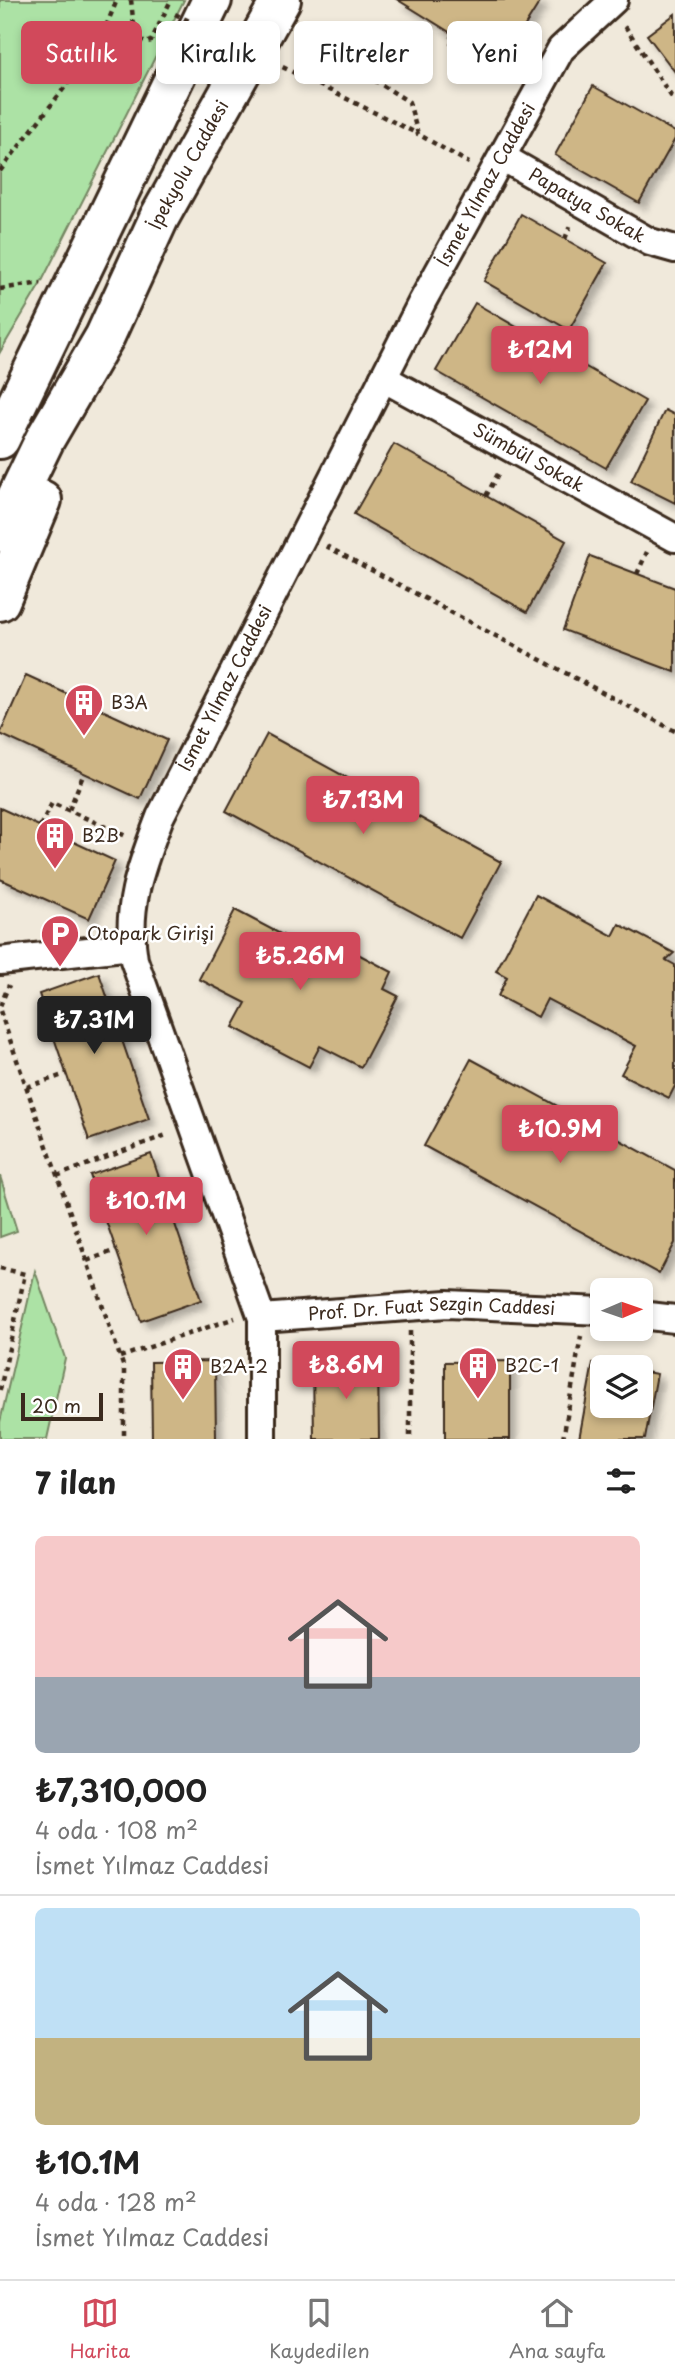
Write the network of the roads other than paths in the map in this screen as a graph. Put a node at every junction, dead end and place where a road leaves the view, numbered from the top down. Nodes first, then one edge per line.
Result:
1 (212, 0) edge
2 (610, 3) edge
3 (277, 8) edge
4 (496, 166) junction
5 (675, 249) edge
6 (80, 273) junction
7 (105, 336) junction
8 (383, 378) junction
9 (0, 402) edge
10 (0, 439) edge
11 (0, 532) edge
12 (675, 538) edge
13 (0, 601) edge
14 (132, 946) junction
15 (0, 961) edge
16 (590, 1311) edge
17 (260, 1314) junction
18 (653, 1316) edge
19 (675, 1319) edge
20 (262, 1439) edge

1 - 6 highway
2 - 4 street, İsmet Yılmaz Caddesi
3 - 7 highway, İpekyolu Caddesi
4 - 5 street, Papatya Sokak
4 - 8 street, İsmet Yılmaz Caddesi
6 - 9 highway
6 - 10 highway
7 - 11 highway
7 - 13 highway
8 - 12 street, Sümbül Sokak
8 - 14 street, İsmet Yılmaz Caddesi
14 - 15 street
14 - 17 street, İsmet Yılmaz Caddesi
16 - 17 street, Prof. Dr. Fuat Sezgin Caddesi
17 - 20 street, İsmet Yılmaz Caddesi
18 - 19 street

